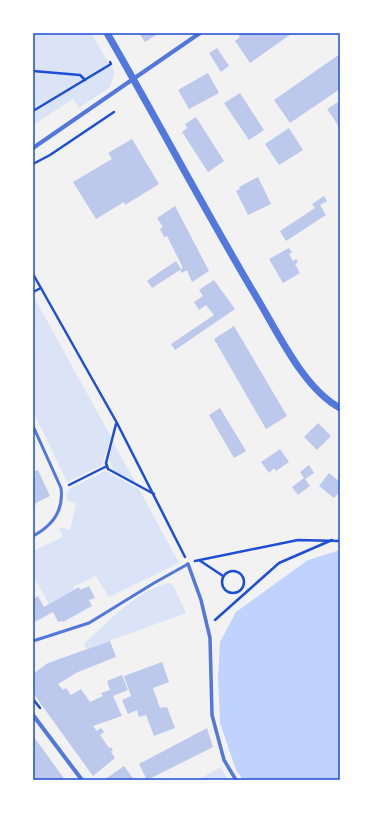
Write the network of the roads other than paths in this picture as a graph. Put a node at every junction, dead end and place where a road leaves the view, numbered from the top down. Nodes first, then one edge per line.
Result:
1 (107, 33) edge
2 (200, 33) edge
3 (134, 78) junction
4 (33, 148) edge
5 (340, 408) edge
6 (33, 426) edge
7 (33, 536) edge
8 (188, 564) joint
9 (33, 641) edge
10 (33, 715) edge
11 (82, 780) edge
12 (236, 780) edge

1 - 3 street
2 - 3 street
3 - 4 street
3 - 5 street
6 - 7 lane
8 - 9 lane
8 - 12 street
10 - 11 street

